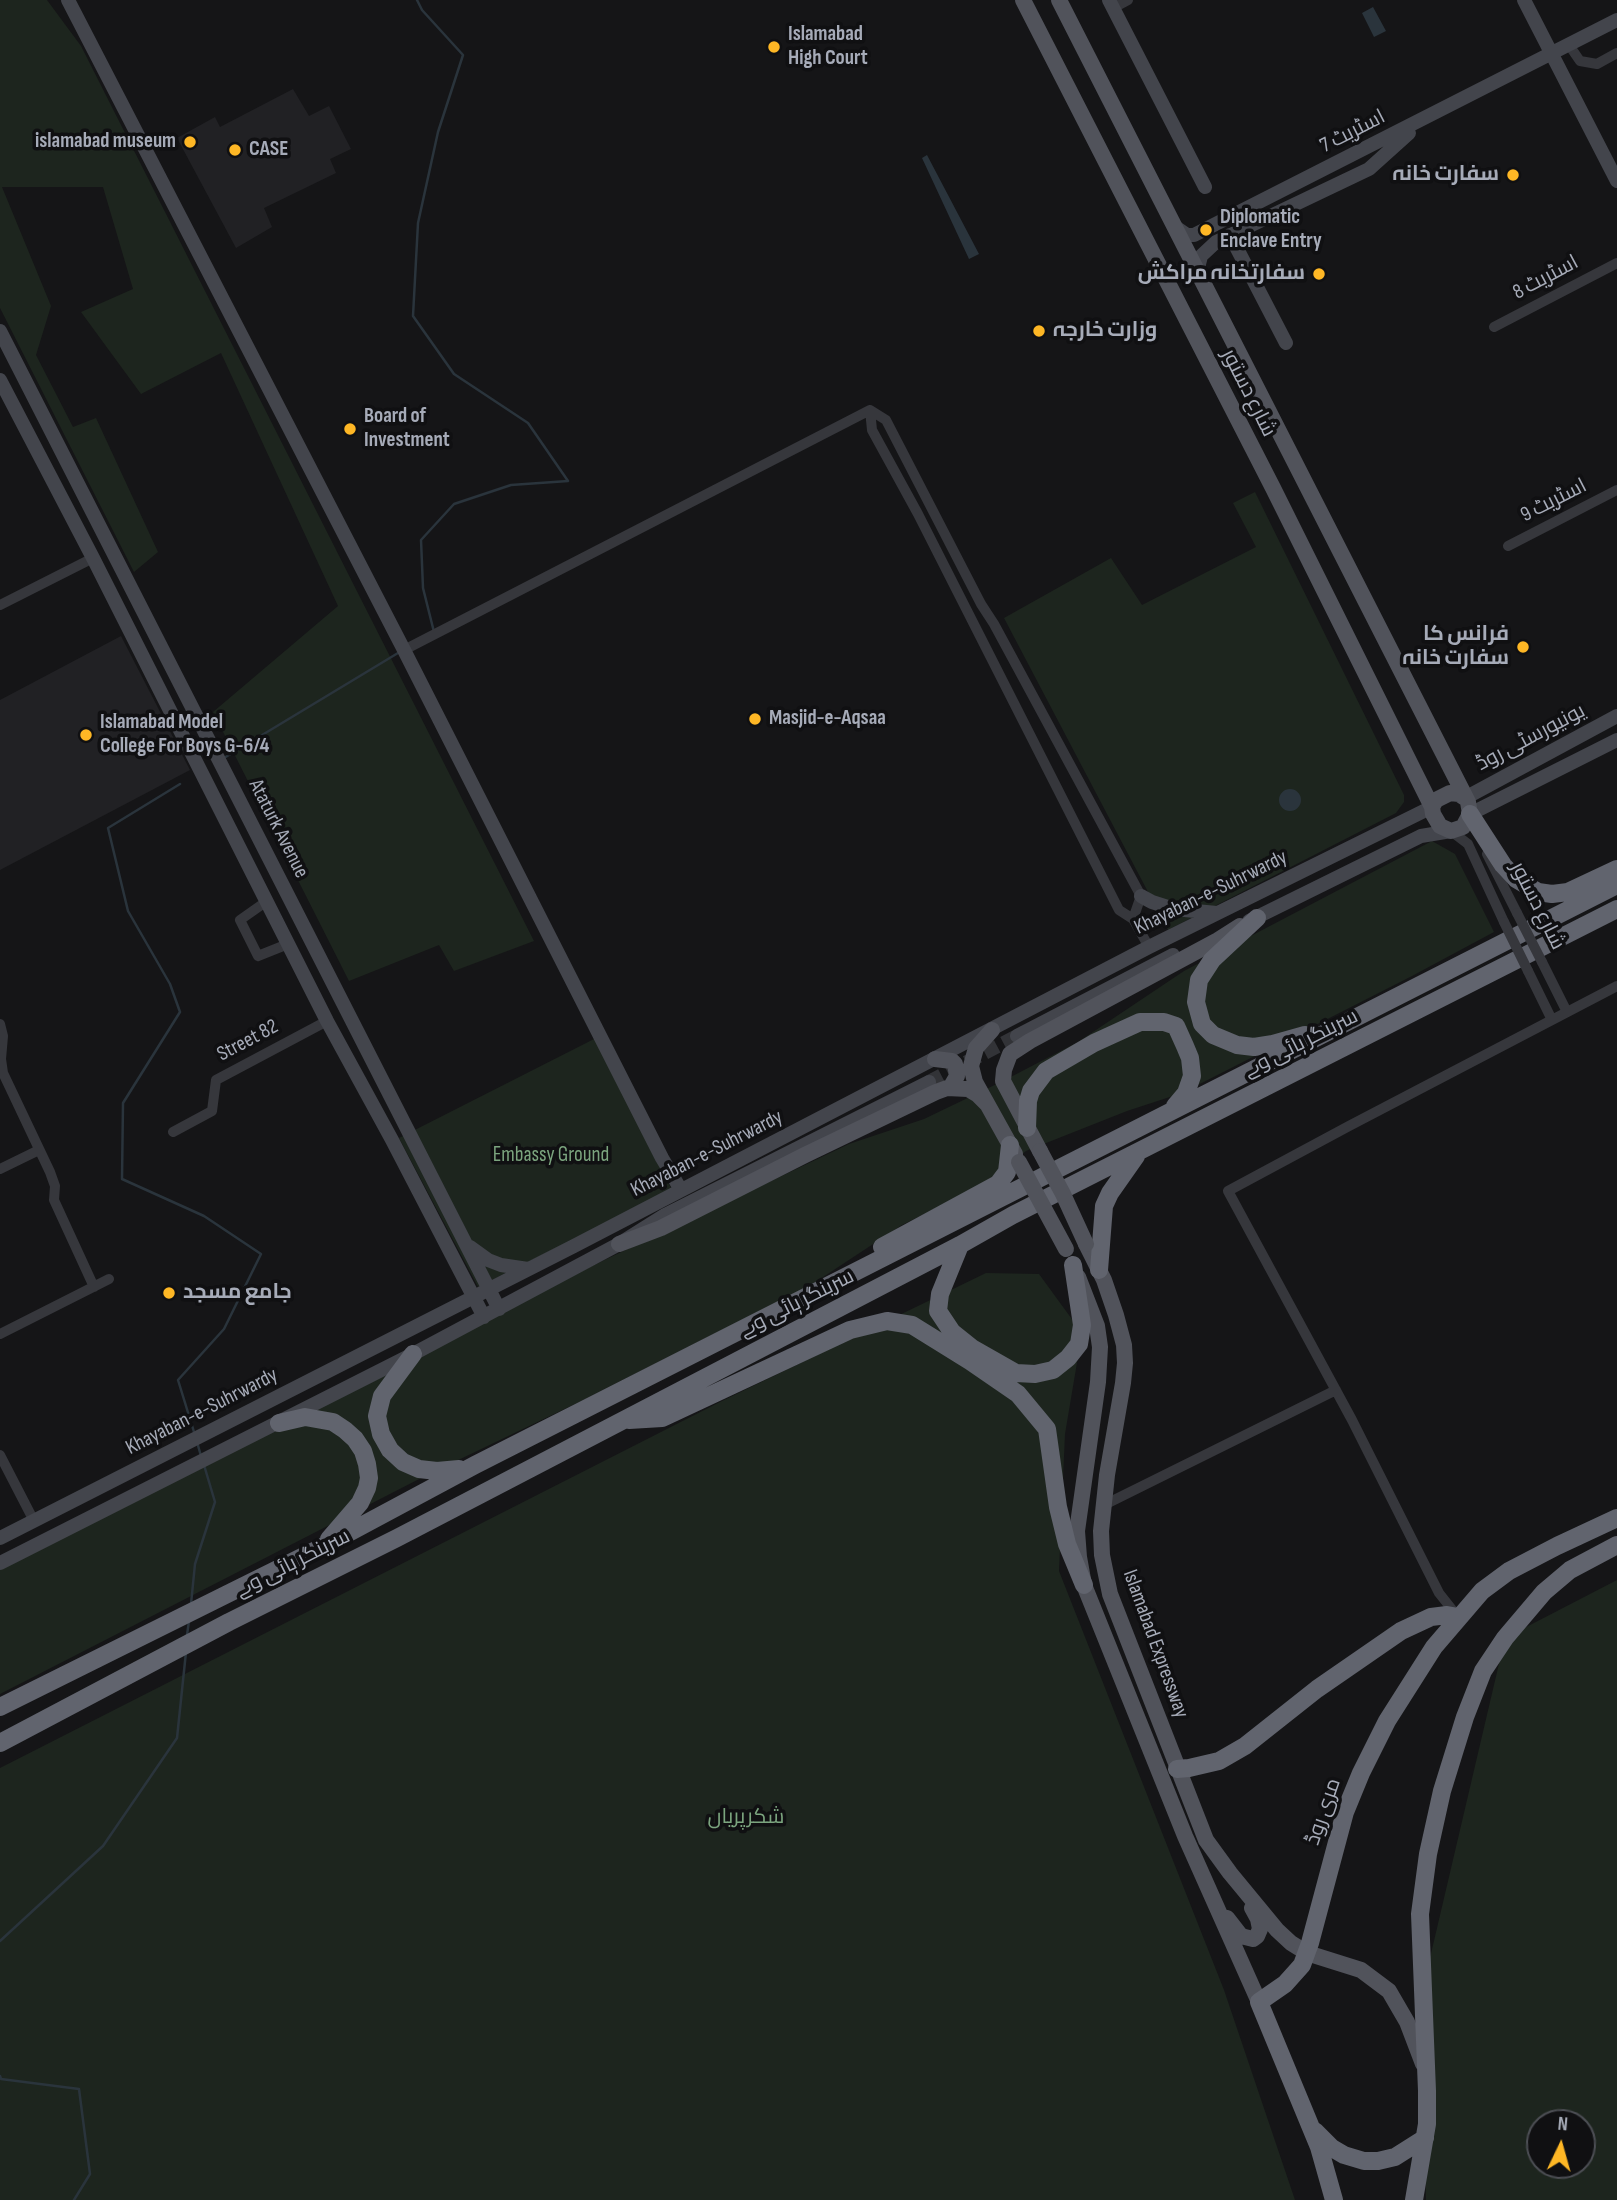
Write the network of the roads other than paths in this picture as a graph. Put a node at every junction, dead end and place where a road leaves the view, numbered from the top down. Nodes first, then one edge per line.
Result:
1 (68, 0) edge
2 (1023, 0) edge
3 (1059, 0) edge
4 (1128, 0) edge
5 (1524, 0) edge
6 (1111, 4) edge
7 (1617, 20) edge
8 (1569, 45) junction
9 (1617, 53) edge
10 (1552, 54) junction
11 (1423, 120) junction
12 (1617, 181) edge
13 (1205, 187) dead end
14 (1173, 225) junction
15 (1230, 235) junction
16 (1617, 263) edge
17 (1197, 272) junction
18 (1494, 327) dead end
19 (0, 331) edge
20 (1286, 343) dead end
21 (1, 384) edge
22 (870, 410) junction
23 (1617, 490) edge
24 (1508, 546) dead end
25 (93, 558) junction
26 (131, 588) junction
27 (114, 598) junction
28 (981, 604) junction
29 (0, 605) edge
30 (966, 612) junction
31 (994, 624) junction
32 (977, 632) junction
33 (404, 650) junction
34 (1617, 716) edge
35 (1617, 740) edge
36 (1432, 807) junction
37 (1467, 811) junction
38 (1384, 831) junction
39 (1451, 831) junction
40 (1394, 849) junction
41 (1617, 869) edge
42 (1617, 886) edge
43 (1141, 895) junction
44 (267, 901) junction
45 (1617, 909) edge
46 (1219, 913) junction
47 (1257, 918) junction
48 (1133, 919) junction
49 (1240, 926) joint
50 (288, 944) junction
51 (1149, 947) junction
52 (1617, 986) edge
53 (1567, 1012) junction
54 (1552, 1020) junction
55 (327, 1021) junction
56 (0, 1024) edge
57 (1344, 1024) junction
58 (992, 1030) junction
59 (1023, 1038) joint
60 (935, 1059) junction
61 (929, 1082) tunnel mouth
62 (950, 1088) junction
63 (987, 1104) junction
64 (1170, 1111) junction
65 (1027, 1129) junction
66 (173, 1132) dead end
67 (1010, 1145) junction
68 (38, 1150) junction
69 (1140, 1151) junction
70 (0, 1169) edge
71 (681, 1190) junction
72 (466, 1244) junction
73 (619, 1244) junction
74 (960, 1245) junction
75 (1069, 1257) junction
76 (529, 1269) junction
77 (1099, 1270) junction
78 (109, 1279) dead end
79 (846, 1279) junction
80 (94, 1287) junction
81 (489, 1290) junction
82 (474, 1298) junction
83 (499, 1309) junction
84 (484, 1317) junction
85 (0, 1334) edge
86 (413, 1354) junction
87 (1336, 1391) junction
88 (622, 1420) junction
89 (279, 1423) junction
90 (0, 1455) edge
91 (150, 1463) junction
92 (475, 1465) junction
93 (153, 1485) junction
94 (1104, 1505) junction
95 (1617, 1518) edge
96 (34, 1521) junction
97 (0, 1538) edge
98 (1617, 1545) edge
99 (322, 1546) junction
100 (0, 1563) edge
101 (1084, 1585) junction
102 (1458, 1617) junction
103 (109, 1654) junction
104 (139, 1670) junction
105 (0, 1707) edge
106 (0, 1716) edge
107 (0, 1735) edge
108 (0, 1743) edge
109 (1177, 1769) junction
110 (1230, 1873) junction
111 (1206, 1885) junction
112 (1307, 1953) junction
113 (1259, 2002) junction
114 (1425, 2068) junction
115 (1312, 2129) junction
116 (1425, 2138) junction
117 (1334, 2200) edge
118 (1414, 2200) edge

1 - 33 street
2 - 36 main road, شارع دستور
3 - 14 main road, شارع دستور
4 - 6 street
5 - 10 street
6 - 13 street
7 - 8 street, اسٹریٹ 7
8 - 9 street
8 - 10 street, اسٹریٹ 7
10 - 11 street, اسٹریٹ 7
10 - 12 street
11 - 14 street, اسٹریٹ 7
11 - 15 street
14 - 17 main road, شارع دستور
15 - 17 street
15 - 20 street
16 - 18 street, اسٹریٹ 8
17 - 37 main road, شارع دستور
19 - 26 street, Ataturk Avenue
21 - 25 street, Ataturk Avenue
22 - 28 street
22 - 30 street
22 - 33 street
23 - 24 street, اسٹریٹ 9
25 - 27 street, Ataturk Avenue
25 - 29 street
26 - 27 street
26 - 72 street, Ataturk Avenue
27 - 44 street, Ataturk Avenue
28 - 30 street
28 - 31 street
30 - 32 street
31 - 32 street
31 - 43 street
32 - 48 street
33 - 71 street
34 - 37 street, یونیورسٹی روڈ
35 - 37 street, یونیورسٹی روڈ
36 - 37 main road
36 - 38 street, Khayaban-e-Suhrwardy
36 - 39 main road
37 - 39 main road
37 - 41 highway
37 - 53 street, شارع دستور, bridge
38 - 40 street
38 - 46 street, Khayaban-e-Suhrwardy
39 - 40 street, Khayaban-e-Suhrwardy
39 - 54 street, شارع دستور, bridge
40 - 47 street, Khayaban-e-Suhrwardy
42 - 57 highway, سرینگر ہائی وے
43 - 46 street
43 - 48 street
44 - 50 street, Ataturk Avenue
44 - 50 street
45 - 69 highway, سرینگر ہائی وے
46 - 51 street, Khayaban-e-Suhrwardy
47 - 49 street, Khayaban-e-Suhrwardy
47 - 57 highway
48 - 51 street
49 - 59 main road, Khayaban-e-Suhrwardy
50 - 55 street, Ataturk Avenue
51 - 58 street, Khayaban-e-Suhrwardy
52 - 53 street
53 - 54 street
54 - 87 street
55 - 66 street, Street 82
55 - 82 street, Ataturk Avenue
56 - 68 street
57 - 64 highway, سرینگر ہائی وے
58 - 60 street, Khayaban-e-Suhrwardy
58 - 63 main road, Islamabad Expressway
59 - 65 main road, Islamabad Expressway
60 - 62 main road
60 - 71 street, Khayaban-e-Suhrwardy
61 - 73 street, Khayaban-e-Suhrwardy
62 - 63 main road
62 - 73 main road
63 - 67 main road, Islamabad Expressway
64 - 65 highway
64 - 79 highway, سرینگر ہائی وے
65 - 77 main road, Islamabad Expressway, bridge
67 - 75 main road, Islamabad Expressway, bridge
67 - 79 highway
68 - 70 street
68 - 80 street
69 - 74 highway, سرینگر ہائی وے
69 - 77 highway
71 - 76 street, Khayaban-e-Suhrwardy
72 - 76 street
72 - 81 street, Ataturk Avenue
73 - 83 street, Khayaban-e-Suhrwardy
74 - 75 highway
74 - 88 highway, سرینگر ہائی وے
75 - 101 main road, Islamabad Expressway
76 - 81 street, Khayaban-e-Suhrwardy
77 - 94 main road, Islamabad Expressway
78 - 80 street
79 - 92 highway, سرینگر ہائی وے
80 - 85 street
81 - 82 street, Khayaban-e-Suhrwardy
81 - 83 street, Ataturk Avenue
82 - 84 street, Ataturk Avenue
82 - 91 street, Khayaban-e-Suhrwardy
83 - 84 street, Khayaban-e-Suhrwardy
84 - 86 street, Khayaban-e-Suhrwardy
86 - 89 street, Khayaban-e-Suhrwardy
86 - 92 highway
87 - 94 street
87 - 102 street
88 - 101 highway
88 - 104 highway, سرینگر ہائی وے
89 - 93 street, Khayaban-e-Suhrwardy
89 - 99 highway
90 - 96 street
91 - 93 street
91 - 96 street, Khayaban-e-Suhrwardy
92 - 99 highway, سرینگر ہائی وے
93 - 100 street, Khayaban-e-Suhrwardy
94 - 109 main road, Islamabad Expressway
95 - 102 highway, مری روڈ
96 - 97 street, Khayaban-e-Suhrwardy
98 - 114 highway
99 - 103 highway, سرینگر ہائی وے
101 - 111 main road, Islamabad Expressway
102 - 109 highway
102 - 112 highway, مری روڈ
103 - 105 highway, سرینگر ہائی وے
103 - 106 highway
104 - 107 highway
104 - 108 highway, سرینگر ہائی وے
109 - 110 main road, Islamabad Expressway
110 - 111 main road
110 - 112 main road, Islamabad Expressway
111 - 113 main road, Islamabad Expressway
112 - 113 highway, مری روڈ
112 - 114 main road, Islamabad Expressway
113 - 115 highway
114 - 116 highway
115 - 116 highway
115 - 117 highway
116 - 118 highway

